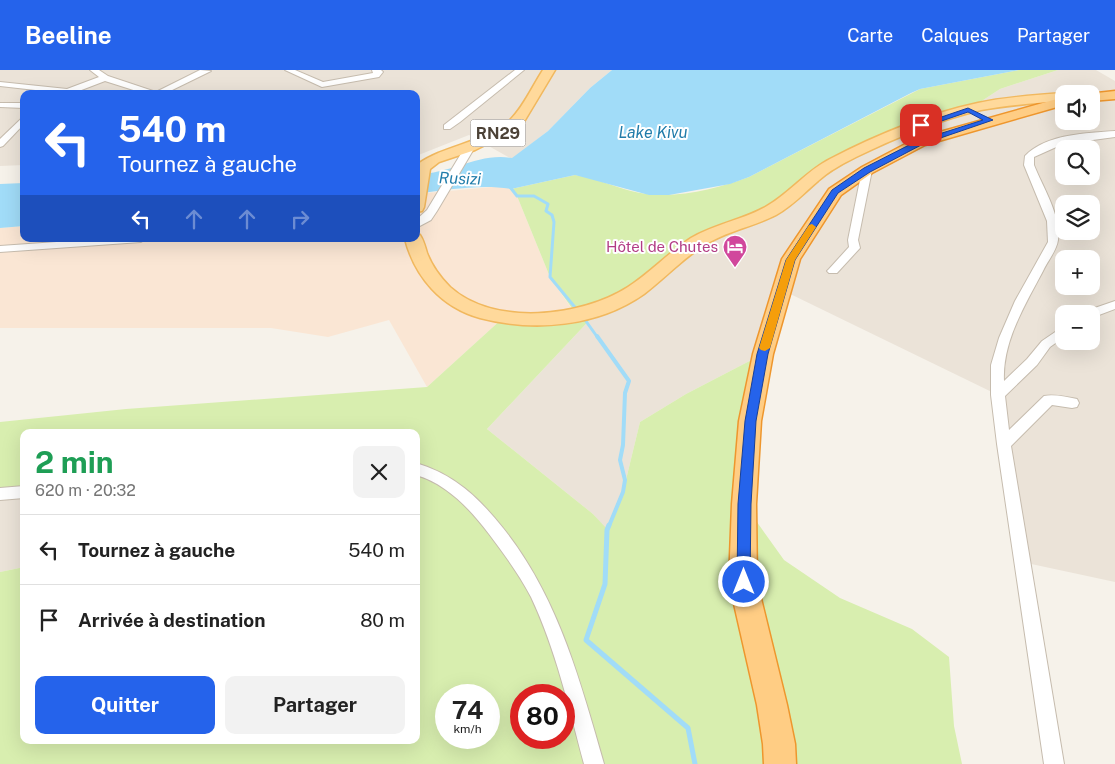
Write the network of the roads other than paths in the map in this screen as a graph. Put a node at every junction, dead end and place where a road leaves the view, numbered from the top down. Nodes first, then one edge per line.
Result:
1 (94, 70) edge
2 (204, 70) edge
3 (290, 70) edge
4 (376, 70) edge
5 (520, 70) edge
6 (549, 70) edge
7 (105, 78) junction
8 (0, 84) edge
9 (322, 89) edge
10 (56, 90) edge
11 (73, 90) edge
12 (143, 90) edge
13 (165, 90) edge
14 (1055, 98) edge
15 (1055, 104) edge
16 (0, 105) edge
17 (20, 106) edge
18 (968, 110) junction
19 (990, 120) junction
20 (20, 123) edge
21 (447, 127) dead end
22 (1115, 134) edge
23 (0, 144) edge
24 (470, 147) junction
25 (867, 170) junction
26 (422, 206) edge
27 (420, 222) edge
28 (99, 242) edge
29 (415, 242) edge
30 (0, 249) edge
31 (833, 271) dead end
32 (1115, 305) edge
33 (1100, 310) edge
34 (1055, 337) edge
35 (998, 395) junction
36 (1072, 403) dead end
37 (1004, 444) junction
38 (420, 471) edge
39 (20, 492) edge
40 (0, 494) edge
41 (594, 764) edge
42 (780, 764) edge
43 (1054, 764) edge

1 - 7 street
2 - 13 street
3 - 9 street
4 - 9 street
5 - 21 street
6 - 24 main road, RN29
7 - 11 street
7 - 12 street
8 - 10 street
14 - 18 main road
15 - 19 highway
16 - 17 street
18 - 19 highway
18 - 29 main road
19 - 25 highway
20 - 23 street
22 - 35 street
24 - 26 street
24 - 26 main road, RN29
25 - 31 street
25 - 42 highway
26 - 27 street
28 - 30 street
32 - 33 street
34 - 35 street
35 - 37 street
36 - 37 street
37 - 43 street
38 - 41 street
39 - 40 street

